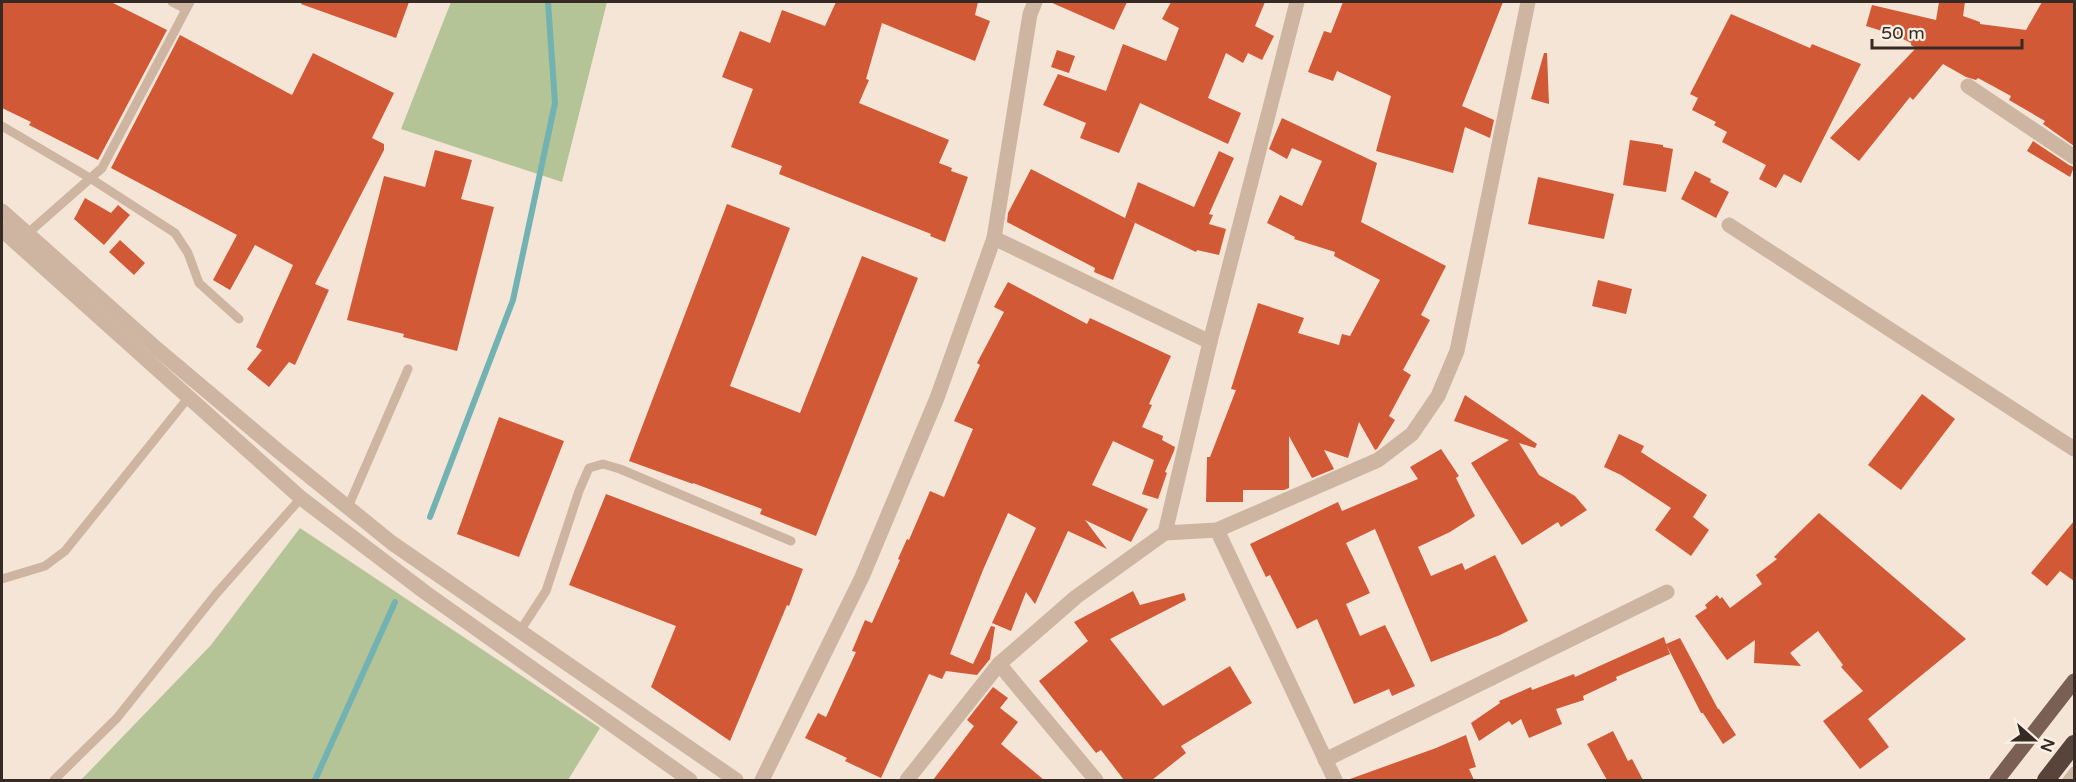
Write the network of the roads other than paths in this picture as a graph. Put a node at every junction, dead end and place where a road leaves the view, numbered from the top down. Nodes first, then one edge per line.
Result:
1 (172, 2) edge
2 (1035, 2) edge
3 (1297, 2) edge
4 (1528, 2) edge
5 (188, 5) edge
6 (1968, 86) dead end
7 (2, 126) edge
8 (2074, 157) edge
9 (90, 178) junction
10 (2, 211) edge
11 (1729, 225) dead end
12 (2, 230) edge
13 (27, 234) junction
14 (994, 238) junction
15 (239, 319) dead end
16 (1210, 342) junction
17 (408, 369) dead end
18 (188, 398) junction
19 (2074, 449) edge
20 (301, 498) junction
21 (348, 507) junction
22 (1217, 530) junction
23 (1165, 533) junction
24 (791, 541) dead end
25 (2, 579) edge
26 (1667, 592) dead end
27 (519, 631) junction
28 (999, 663) junction
29 (2074, 681) edge
30 (2074, 744) edge
31 (1325, 760) junction
32 (2074, 771) edge
33 (54, 780) edge
34 (690, 780) edge
35 (736, 780) edge
36 (762, 780) edge
37 (907, 780) edge
38 (1096, 780) edge
39 (1335, 780) edge
40 (1997, 780) edge
41 (2046, 780) edge
42 (2067, 780) edge

1 - 5 lane
2 - 14 street
3 - 16 street
4 - 22 street
5 - 9 lane
6 - 8 street
7 - 9 lane
9 - 13 lane
9 - 15 lane
10 - 13 street
11 - 19 street
12 - 18 street
13 - 21 street
14 - 16 street
14 - 36 street
16 - 23 street
17 - 21 lane
18 - 20 street
18 - 25 lane
20 - 33 lane
20 - 34 street
21 - 27 street
22 - 23 street
22 - 31 street
23 - 28 street
24 - 27 lane
26 - 31 street
27 - 35 street
28 - 37 street
28 - 38 street
29 - 40 main road
30 - 41 highway
31 - 39 street
32 - 42 lane

